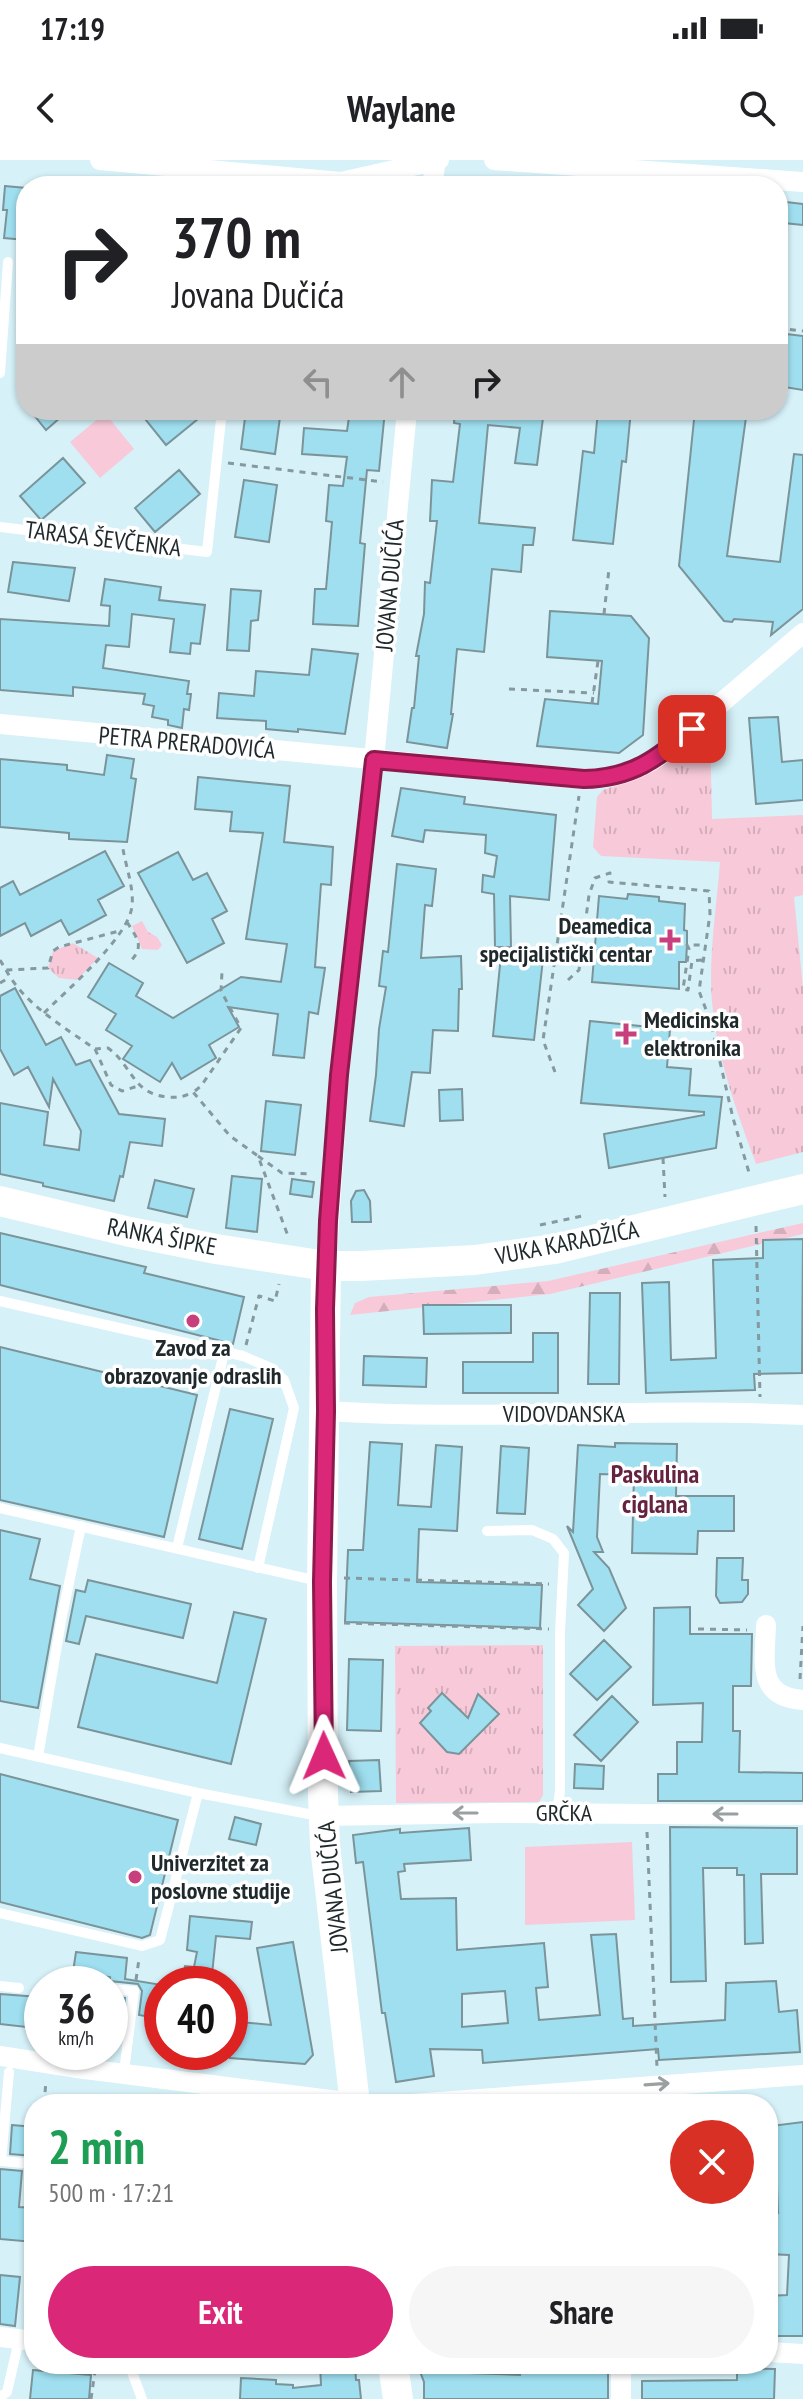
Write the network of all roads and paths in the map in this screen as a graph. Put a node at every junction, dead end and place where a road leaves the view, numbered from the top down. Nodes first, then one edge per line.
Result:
1 (100, 160) edge
2 (437, 160) edge
3 (494, 160) edge
4 (218, 176) edge
5 (367, 176) edge
6 (719, 176) edge
7 (8, 262) dead end
8 (0, 373) edge
9 (221, 420) edge
10 (406, 420) edge
11 (216, 462) junction
12 (399, 484) junction
13 (0, 527) edge
14 (609, 569) dead end
15 (604, 614) dead end
16 (802, 634) edge
17 (598, 661) dead end
18 (509, 689) dead end
19 (594, 693) junction
20 (592, 703) dead end
21 (0, 724) edge
22 (374, 760) junction
23 (576, 792) dead end
24 (123, 849) dead end
25 (127, 922) junction
26 (120, 931) junction
27 (705, 945) junction
28 (0, 960) edge
29 (703, 961) junction
30 (129, 963) dead end
31 (6, 970) junction
32 (222, 972) dead end
33 (10, 977) junction
34 (568, 980) dead end
35 (0, 983) edge
36 (44, 1013) junction
37 (95, 1049) junction
38 (555, 1072) dead end
39 (139, 1085) junction
40 (193, 1092) junction
41 (258, 1156) junction
42 (663, 1158) dead end
43 (315, 1175) dead end
44 (738, 1179) dead end
45 (803, 1189) edge
46 (665, 1197) dead end
47 (0, 1201) edge
48 (595, 1213) dead end
49 (538, 1226) dead end
50 (756, 1226) dead end
51 (288, 1236) dead end
52 (326, 1266) junction
53 (279, 1281) dead end
54 (0, 1301) edge
55 (224, 1353) junction
56 (243, 1356) junction
57 (326, 1411) junction
58 (760, 1413) junction
59 (803, 1415) edge
60 (0, 1508) edge
61 (81, 1526) junction
62 (487, 1531) dead end
63 (177, 1548) junction
64 (258, 1568) junction
65 (333, 1580) junction
66 (564, 1585) junction
67 (344, 1623) dead end
68 (803, 1626) edge
69 (766, 1628) joint
70 (698, 1629) dead end
71 (560, 1630) junction
72 (803, 1683) edge
73 (803, 1700) edge
74 (0, 1748) edge
75 (38, 1757) junction
76 (198, 1793) junction
77 (557, 1813) junction
78 (646, 1814) junction
79 (803, 1815) edge
80 (325, 1816) junction
81 (0, 1913) edge
82 (142, 1946) junction
83 (0, 1986) edge
84 (19, 1988) dead end
85 (128, 1990) edge
86 (134, 1991) junction
87 (128, 2040) edge
88 (5, 2064) edge
89 (803, 2075) edge
90 (46, 2077) dead end
91 (657, 2084) junction
92 (45, 2094) edge
93 (278, 2094) edge
94 (357, 2094) edge
95 (534, 2094) edge
96 (24, 2163) edge
97 (18, 2339) edge
98 (778, 2353) edge
99 (803, 2354) edge
100 (95, 2374) edge
101 (133, 2374) edge
102 (394, 2374) edge
103 (621, 2374) edge
104 (0, 2397) edge
105 (91, 2399) edge
106 (142, 2399) edge
107 (398, 2399) edge
108 (621, 2399) edge

1 - 4 street
2 - 5 street
3 - 6 street
7 - 8 lane
9 - 11 lane, TARASA ŠEVČENKA
10 - 12 street, JOVANA DUČIĆA
11 - 12 path
11 - 13 lane, TARASA ŠEVČENKA
12 - 22 street, JOVANA DUČIĆA
14 - 15 path
16 - 22 street
17 - 19 path
18 - 19 path
19 - 20 path
21 - 22 street, PETRA PRERADOVIĆA
22 - 52 street, JOVANA DUČIĆA
23 - 38 path
24 - 25 path
25 - 26 path
25 - 30 path
26 - 31 path
26 - 36 path
27 - 29 path
27 - 29 path
27 - 34 path
28 - 31 path
29 - 44 path
31 - 33 path
32 - 40 path
33 - 35 path
33 - 36 path
36 - 37 path
37 - 39 path
37 - 39 path
39 - 40 path
40 - 41 path
41 - 43 path
41 - 51 path
42 - 46 path
45 - 52 street, VUKA KARADŽIĆA
47 - 52 street, RANKA ŠIPKE
48 - 49 path
50 - 58 path
52 - 57 street, JOVANA DUČIĆA
53 - 56 path
54 - 55 lane
55 - 56 lane
55 - 63 lane
56 - 64 lane
57 - 58 street, VIDOVDANSKA
57 - 65 street, JOVANA DUČIĆA
58 - 59 street, VIDOVDANSKA
60 - 61 lane
61 - 63 lane
61 - 75 lane
62 - 66 lane
63 - 64 lane
64 - 65 lane
65 - 66 path
65 - 80 street, JOVANA DUČIĆA
66 - 71 lane
67 - 71 path
68 - 72 path
69 - 70 path
69 - 73 street
71 - 77 lane
74 - 75 lane
75 - 76 lane
76 - 80 lane
76 - 82 lane
77 - 78 street, GRČKA
77 -> 80 street, GRČKA
79 -> 78 street, GRČKA
78 - 91 path
80 - 94 street, JOVANA DUČIĆA
81 - 82 lane
82 - 86 path
83 - 84 lane
85 - 86 lane
86 - 87 lane
88 - 93 street
88 - 96 lane
89 - 91 street
90 - 92 path
95 -> 91 street
97 - 104 lane
98 - 99 street
100 - 105 path
101 - 106 lane
102 - 107 street
103 - 108 street

